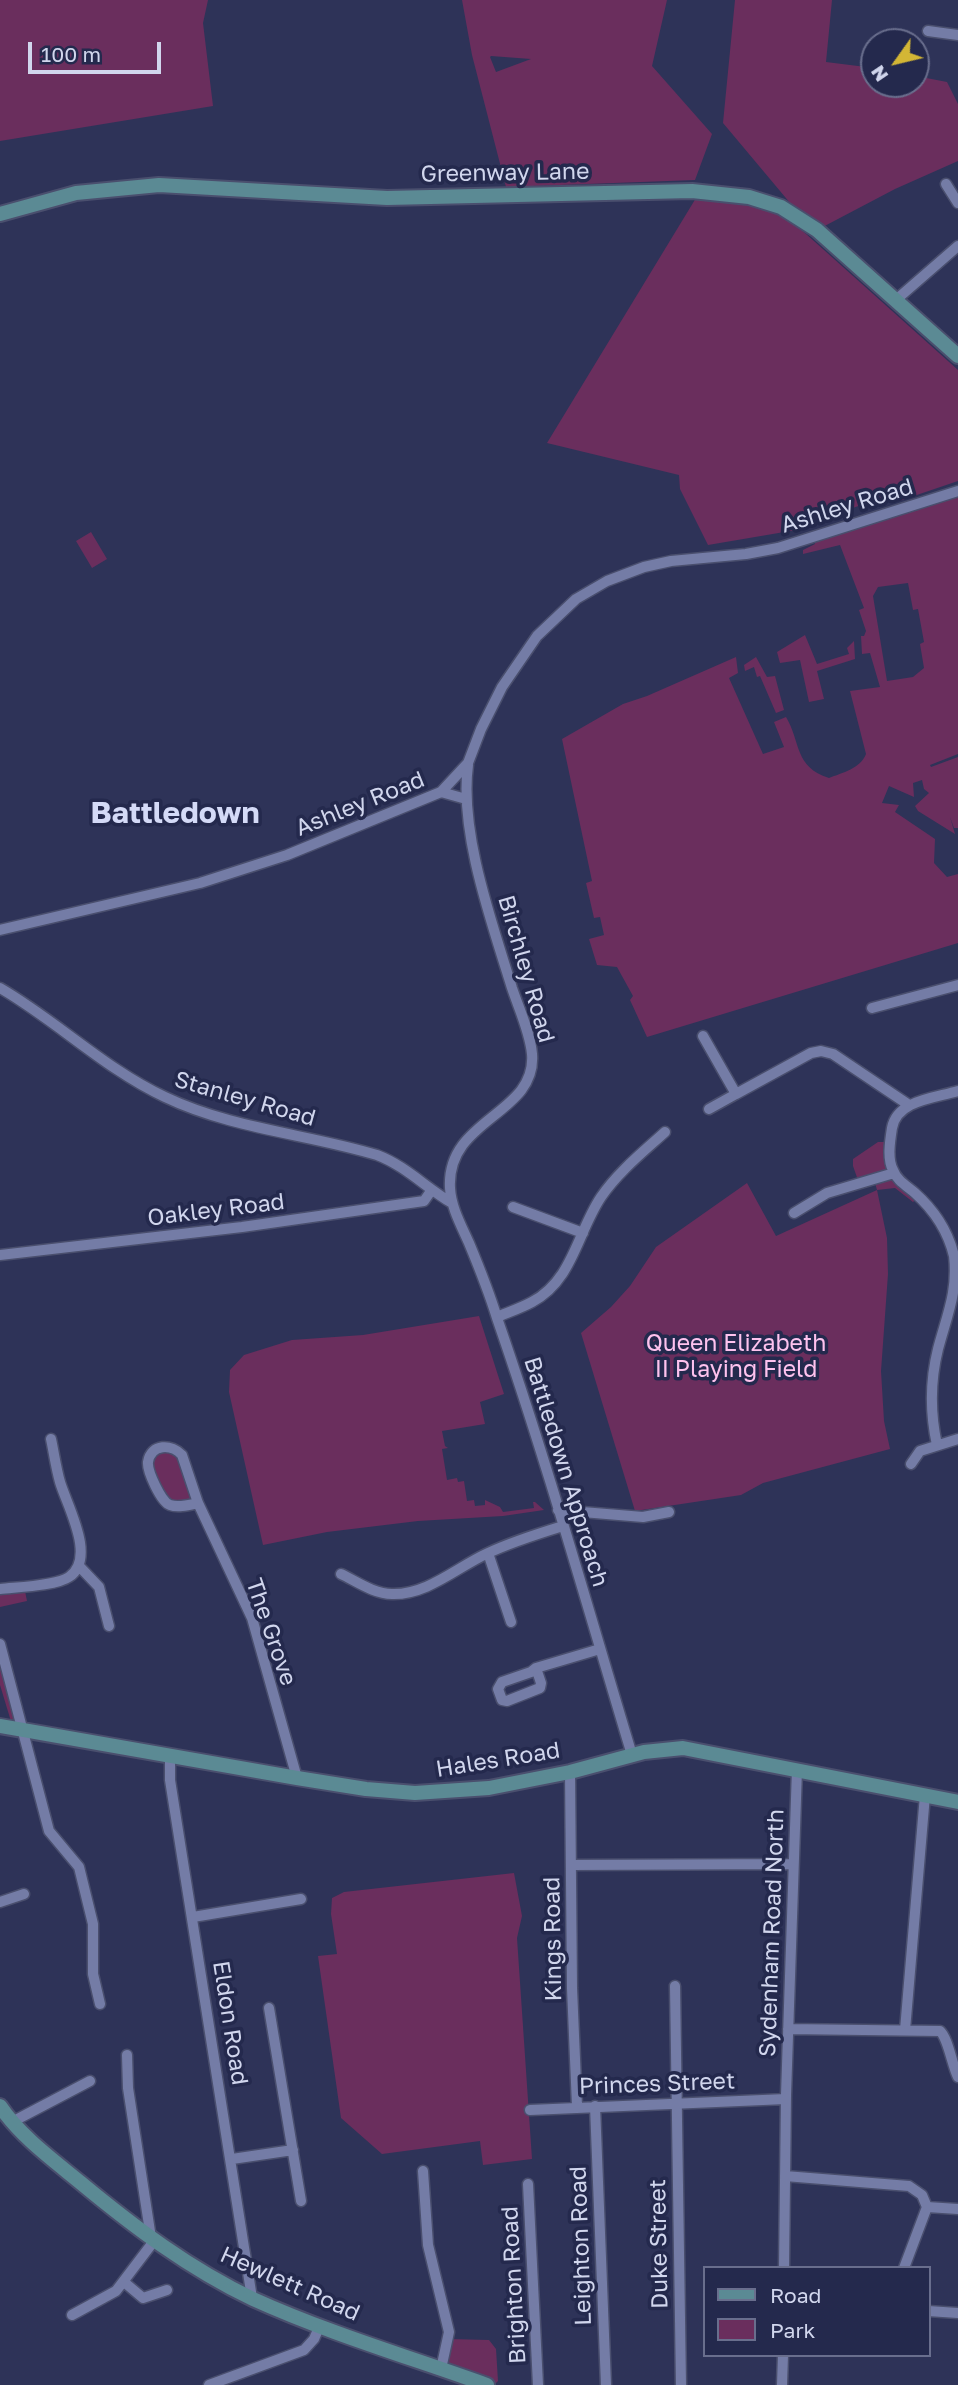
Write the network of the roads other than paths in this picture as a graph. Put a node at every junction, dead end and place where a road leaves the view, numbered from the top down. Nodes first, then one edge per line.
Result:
1 (930, 31) edge
2 (958, 35) edge
3 (946, 184) dead end
4 (958, 203) edge
5 (0, 214) edge
6 (958, 246) edge
7 (897, 299) junction
8 (958, 356) edge
9 (958, 491) edge
10 (468, 763) junction
11 (441, 792) junction
12 (466, 799) junction
13 (0, 930) edge
14 (958, 985) edge
15 (0, 988) edge
16 (872, 1008) dead end
17 (704, 1036) dead end
18 (958, 1091) edge
19 (736, 1094) junction
20 (909, 1105) junction
21 (709, 1110) dead end
22 (665, 1132) dead end
23 (894, 1174) junction
24 (431, 1191) junction
25 (452, 1203) junction
26 (513, 1207) dead end
27 (794, 1213) dead end
28 (583, 1233) junction
29 (0, 1255) edge
30 (957, 1293) edge
31 (497, 1317) junction
32 (958, 1321) edge
33 (946, 1326) junction
34 (51, 1439) dead end
35 (958, 1439) edge
36 (937, 1445) junction
37 (66, 1448) dead end
38 (53, 1451) junction
39 (911, 1464) dead end
40 (198, 1503) junction
41 (558, 1510) junction
42 (669, 1512) dead end
43 (563, 1526) junction
44 (488, 1553) junction
45 (79, 1566) junction
46 (341, 1574) dead end
47 (0, 1589) edge
48 (511, 1622) dead end
49 (109, 1626) dead end
50 (0, 1644) edge
51 (600, 1649) junction
52 (536, 1668) dead end
53 (0, 1726) edge
54 (23, 1729) junction
55 (170, 1754) junction
56 (632, 1755) junction
57 (797, 1769) junction
58 (570, 1772) junction
59 (297, 1778) junction
60 (925, 1794) junction
61 (958, 1802) edge
62 (793, 1864) junction
63 (571, 1865) junction
64 (24, 1894) dead end
65 (301, 1899) dead end
66 (0, 1902) edge
67 (193, 1917) junction
68 (675, 1986) dead end
69 (100, 2004) dead end
70 (270, 2008) dead end
71 (788, 2029) junction
72 (905, 2030) junction
73 (127, 2055) dead end
74 (958, 2077) edge
75 (90, 2081) dead end
76 (786, 2099) junction
77 (675, 2102) junction
78 (577, 2106) junction
79 (595, 2106) junction
80 (530, 2110) dead end
81 (4, 2115) edge
82 (293, 2150) junction
83 (232, 2160) junction
84 (424, 2171) dead end
85 (785, 2176) junction
86 (528, 2184) dead end
87 (301, 2202) dead end
88 (927, 2207) junction
89 (958, 2209) edge
90 (153, 2240) junction
91 (784, 2266) edge
92 (905, 2266) edge
93 (124, 2282) junction
94 (167, 2290) dead end
95 (252, 2298) junction
96 (930, 2311) edge
97 (958, 2312) edge
98 (72, 2315) dead end
99 (320, 2325) junction
100 (783, 2357) edge
101 (441, 2369) junction
102 (209, 2385) edge
103 (488, 2385) edge
104 (538, 2385) edge
105 (606, 2385) edge
106 (681, 2385) edge
107 (782, 2385) edge

1 - 2 street
3 - 4 street
5 - 7 street, Greenway Lane
6 - 7 street
7 - 8 street, Greenway Lane
9 - 10 street, Ashley Road
10 - 11 street, Ashley Road
10 - 12 street, Birchley Road
11 - 12 street
11 - 13 street, Ashley Road
12 - 25 street, Birchley Road
14 - 16 street
15 - 24 street, Stanley Road
17 - 19 street
18 - 20 street
19 - 20 street
19 - 21 street
20 - 23 street
22 - 28 street
23 - 27 street
23 - 30 street
24 - 25 street, Stanley Road
24 - 29 street, Oakley Road
25 - 31 street, Battledown Approach
26 - 28 street
28 - 31 street
30 - 33 street
31 - 41 street, Battledown Approach
32 - 33 street
33 - 36 street
34 - 38 street
35 - 36 street
36 - 39 street
37 - 38 street
38 - 45 street
40 - 40 street, The Grove
40 - 59 street, The Grove
41 - 42 street
41 - 43 street, Battledown Approach
43 - 44 street
43 - 51 street, Battledown Approach
44 - 46 street
44 - 48 street
45 - 47 street
45 - 49 street
50 - 54 street
51 - 52 street
51 - 56 street, Battledown Approach
53 - 54 street, Hales Road
54 - 55 street, Hales Road
54 - 69 street
55 - 59 street, Hales Road
55 - 67 street, Eldon Road
56 - 57 street, Hales Road
56 - 58 street, Hales Road
57 - 60 street, Hales Road
57 - 62 street, Sydenham Road North
58 - 59 street, Hales Road
58 - 63 street, Kings Road
60 - 61 street, Hales Road
60 - 72 street
62 - 63 street
62 - 71 street, Sydenham Road North
63 - 78 street, Kings Road
64 - 66 street
65 - 67 street
67 - 83 street, Eldon Road
68 - 77 street, Duke Street
70 - 82 street
71 - 72 street
71 - 76 street, Sydenham Road North
72 - 74 street
73 - 90 street
75 - 81 street
76 - 77 street, Princes Street
76 - 85 street, Sydenham Road North
77 - 79 street, Princes Street
77 - 106 street, Duke Street
78 - 79 street, Princes Street
78 - 80 street, Princes Street
79 - 105 street, Leighton Road
81 - 90 street, Hewlett Road
82 - 83 street
82 - 87 street
83 - 95 street, Eldon Road
84 - 101 street
85 - 88 street
85 - 91 street, Sydenham Road North
86 - 104 street, Brighton Road
88 - 89 street
88 - 92 street
90 - 93 street
90 - 95 street, Hewlett Road
93 - 94 street
93 - 98 street
95 - 99 street, Hewlett Road
96 - 97 street
99 - 101 street, Hewlett Road
99 - 102 street
100 - 107 street
101 - 103 street, Hewlett Road

